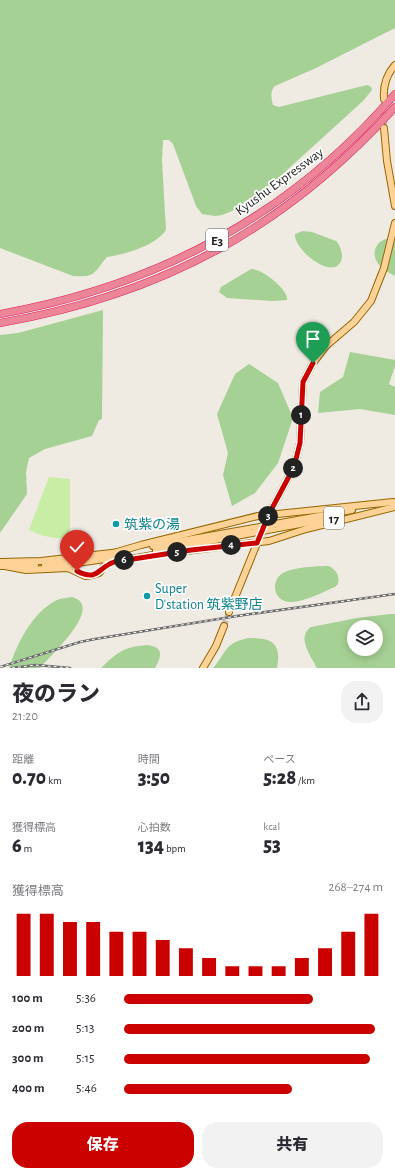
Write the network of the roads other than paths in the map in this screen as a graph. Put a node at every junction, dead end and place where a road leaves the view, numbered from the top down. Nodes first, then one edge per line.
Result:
1 (395, 66) edge
2 (395, 94) edge
3 (384, 99) tunnel mouth
4 (395, 107) edge
5 (384, 128) tunnel mouth
6 (395, 206) edge
7 (395, 223) edge
8 (0, 314) edge
9 (0, 323) edge
10 (394, 504) edge
11 (269, 514) junction
12 (253, 530) junction
13 (257, 543) junction
14 (117, 552) junction
15 (0, 562) edge
16 (3, 566) edge
17 (229, 612) tunnel mouth
18 (224, 626) tunnel mouth
19 (203, 668) edge

1 - 3 main road
2 - 8 highway, Kyushu Expressway / E3
4 - 9 highway, Kyushu Expressway / E3
5 - 6 main road
7 - 11 main road
10 - 11 main road
10 - 12 main road, 17, bridge
10 - 13 main road
11 - 13 main road
11 - 14 main road
12 - 14 main road, 17
12 - 16 main road, 17
13 - 16 main road
13 - 17 main road
14 - 15 main road, 17
18 - 19 main road

